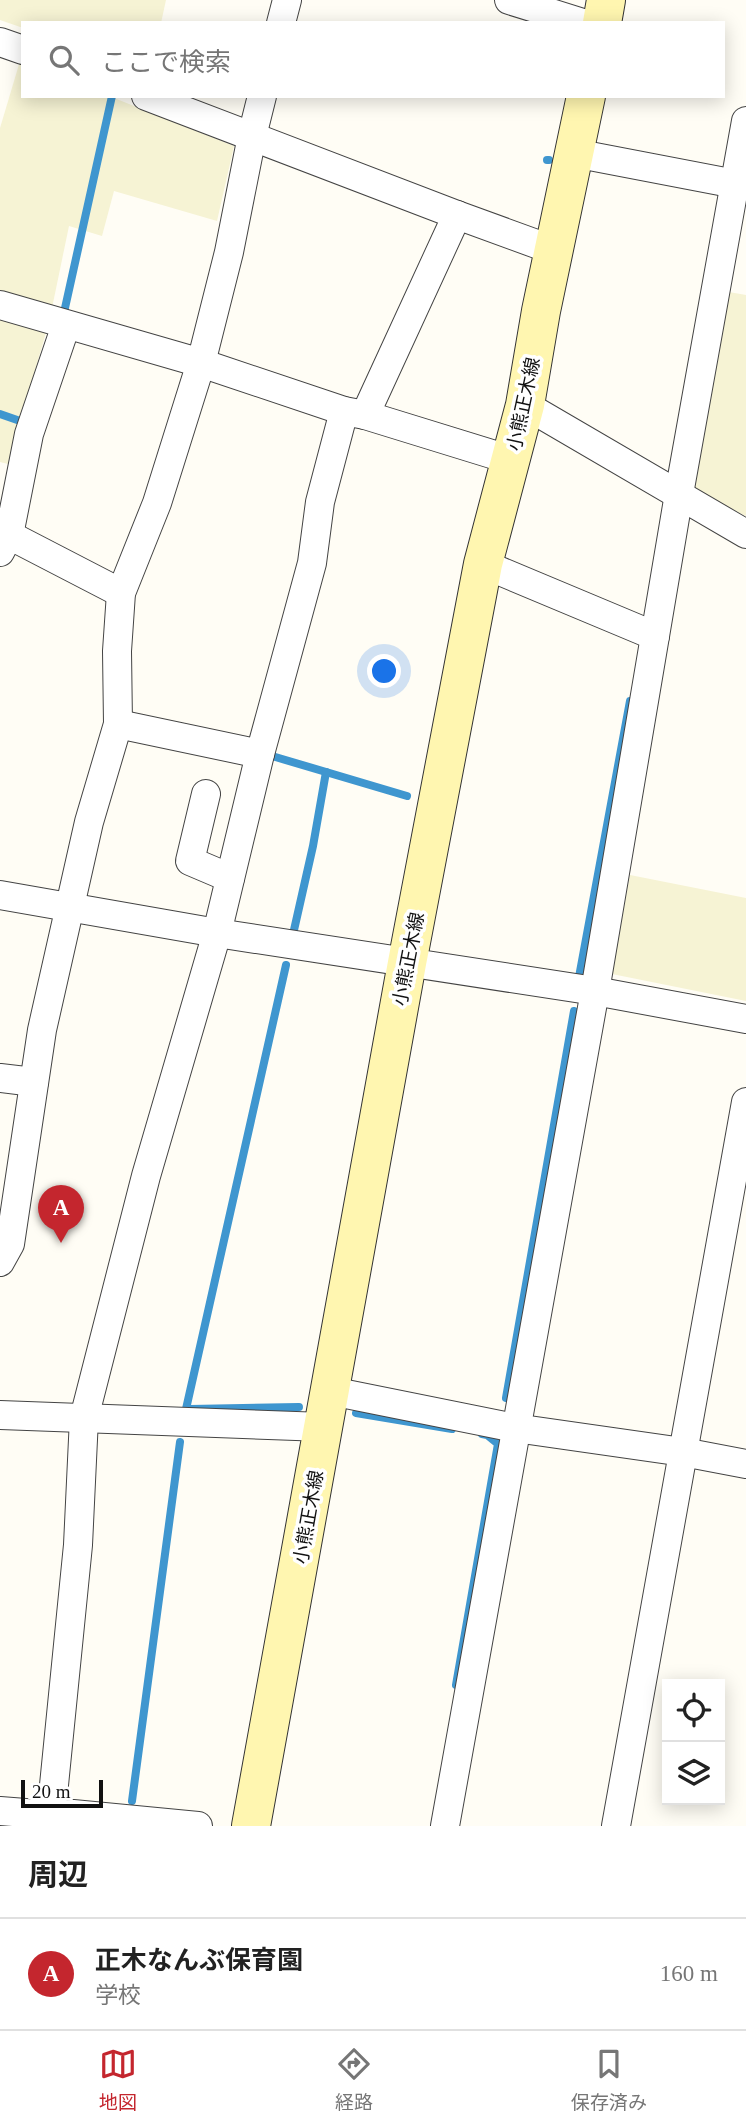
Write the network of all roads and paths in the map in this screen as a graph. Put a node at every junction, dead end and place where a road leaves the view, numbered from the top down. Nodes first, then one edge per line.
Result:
1 (287, 0) edge
2 (509, 0) edge
3 (606, 0) edge
4 (282, 21) edge
5 (577, 21) edge
6 (602, 21) edge
7 (0, 42) edge
8 (21, 49) edge
9 (151, 98) edge
10 (262, 98) edge
11 (586, 98) edge
12 (746, 121) edge
13 (252, 136) junction
14 (574, 153) junction
15 (741, 185) edge
16 (457, 215) junction
17 (554, 250) junction
18 (0, 305) edge
19 (66, 325) junction
20 (201, 363) junction
21 (525, 405) junction
22 (355, 413) junction
23 (511, 460) junction
24 (679, 494) junction
25 (746, 534) edge
26 (4, 543) edge
27 (483, 564) junction
28 (121, 593) junction
29 (655, 636) junction
30 (118, 724) junction
31 (260, 754) junction
32 (206, 793) dead end
33 (230, 878) junction
34 (0, 895) edge
35 (70, 907) junction
36 (217, 933) junction
37 (407, 963) junction
38 (594, 991) junction
39 (746, 1019) edge
40 (0, 1078) edge
41 (34, 1082) junction
42 (746, 1102) edge
43 (0, 1262) edge
44 (331, 1391) junction
45 (0, 1415) edge
46 (84, 1418) junction
47 (324, 1427) junction
48 (515, 1428) junction
49 (683, 1452) junction
50 (746, 1464) edge
51 (0, 1811) edge
52 (51, 1815) junction
53 (198, 1826) edge
54 (251, 1826) edge
55 (445, 1826) edge
56 (616, 1826) edge

1 - 4 street
2 - 5 street
3 - 6 main road
7 - 8 street
9 - 13 street
10 - 13 street
11 - 14 main road, 小熊正木線
12 - 15 street
13 - 16 street
13 - 20 street
14 - 15 street
14 - 17 main road, 小熊正木線
15 - 24 street
16 - 17 street
16 - 22 street
17 - 21 main road, 小熊正木線
18 - 19 street
19 - 20 street
19 - 26 street
20 - 22 street
20 - 28 street
21 - 23 main road, 小熊正木線
21 - 24 street
22 - 23 street
22 - 31 street
23 - 27 main road, 小熊正木線
24 - 25 street
24 - 29 street
26 - 28 street
27 - 29 street
27 - 37 main road, 小熊正木線
28 - 30 street
29 - 38 street
30 - 31 street
30 - 35 street
31 - 33 street
32 - 33 street
33 - 36 street
34 - 35 street
35 - 36 street
35 - 41 street
36 - 37 street
36 - 46 street
37 - 38 street
37 - 44 main road, 小熊正木線
38 - 39 street
38 - 48 street
40 - 41 street
41 - 43 street
42 - 49 street
44 - 47 main road, 小熊正木線
44 - 48 street
45 - 46 street
46 - 47 street
46 - 52 street
47 - 54 main road, 小熊正木線
48 - 49 street
48 - 55 street
49 - 50 street
49 - 56 street
51 - 52 street
52 - 53 street

